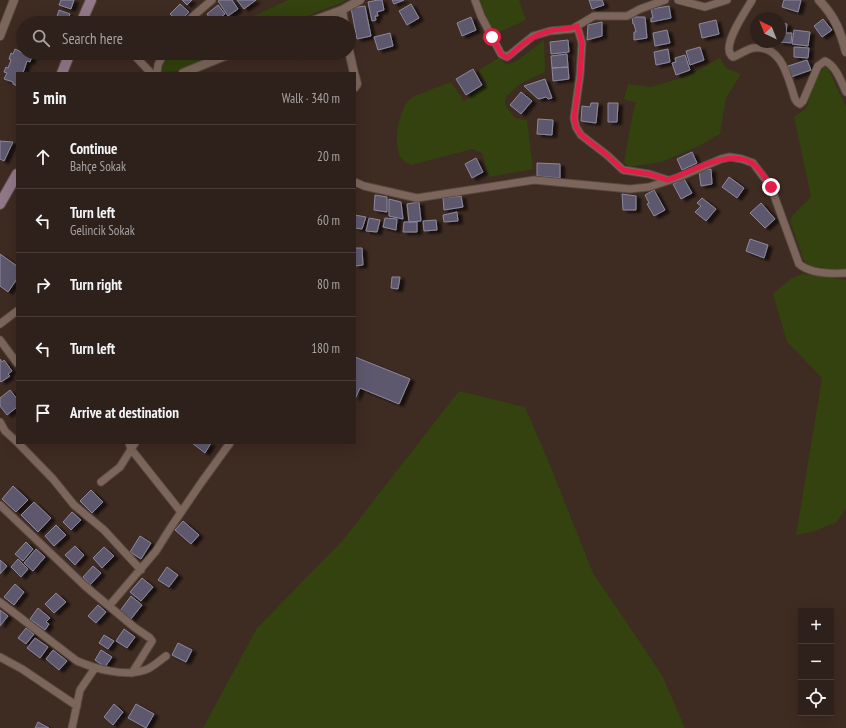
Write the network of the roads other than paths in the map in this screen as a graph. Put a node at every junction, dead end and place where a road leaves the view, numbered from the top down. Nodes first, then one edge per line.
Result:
1 (14, 0) edge
2 (86, 0) edge
3 (92, 0) edge
4 (212, 0) edge
5 (475, 0) edge
6 (665, 0) edge
7 (678, 0) edge
8 (727, 0) edge
9 (752, 0) edge
10 (819, 0) edge
11 (357, 1) edge
12 (342, 10) junction
13 (82, 16) edge
14 (84, 16) edge
15 (193, 16) edge
16 (326, 16) edge
17 (343, 16) edge
18 (577, 26) junction
19 (843, 31) edge
20 (0, 36) edge
21 (846, 52) edge
22 (67, 60) edge
23 (139, 60) edge
24 (160, 60) edge
25 (215, 60) edge
26 (351, 60) edge
27 (62, 72) edge
28 (150, 72) edge
29 (157, 72) edge
30 (185, 72) edge
31 (354, 72) edge
32 (846, 92) edge
33 (16, 176) edge
34 (668, 180) junction
35 (356, 182) edge
36 (0, 204) edge
37 (846, 273) edge
38 (16, 312) edge
39 (0, 324) edge
40 (0, 340) edge
41 (16, 362) edge
42 (0, 422) edge
43 (16, 442) edge
44 (18, 444) edge
45 (229, 444) edge
46 (132, 445) edge
47 (101, 482) dead end
48 (0, 505) edge
49 (181, 512) junction
50 (141, 570) junction
51 (0, 602) edge
52 (109, 606) junction
53 (166, 656) dead end
54 (0, 657) edge
55 (95, 668) junction
56 (132, 673) junction
57 (77, 706) junction
58 (72, 728) edge

1 - 20 street
2 - 13 main road
3 - 14 main road
4 - 15 street
5 - 18 street
6 - 18 street
7 - 8 street
9 - 32 street
10 - 19 street
11 - 12 street
12 - 16 street
12 - 17 street
18 - 34 street
19 - 21 street
22 - 27 main road
23 - 28 street
24 - 29 street
25 - 30 street
26 - 31 street
33 - 36 main road
34 - 35 street
34 - 37 street
38 - 39 street
40 - 41 street
42 - 43 street
44 - 50 street
45 - 49 street
46 - 47 street
46 - 49 street
48 - 52 street
49 - 50 street
50 - 52 street
51 - 55 street
52 - 56 street
53 - 56 street
54 - 57 street
55 - 56 street
55 - 57 street
57 - 58 street

